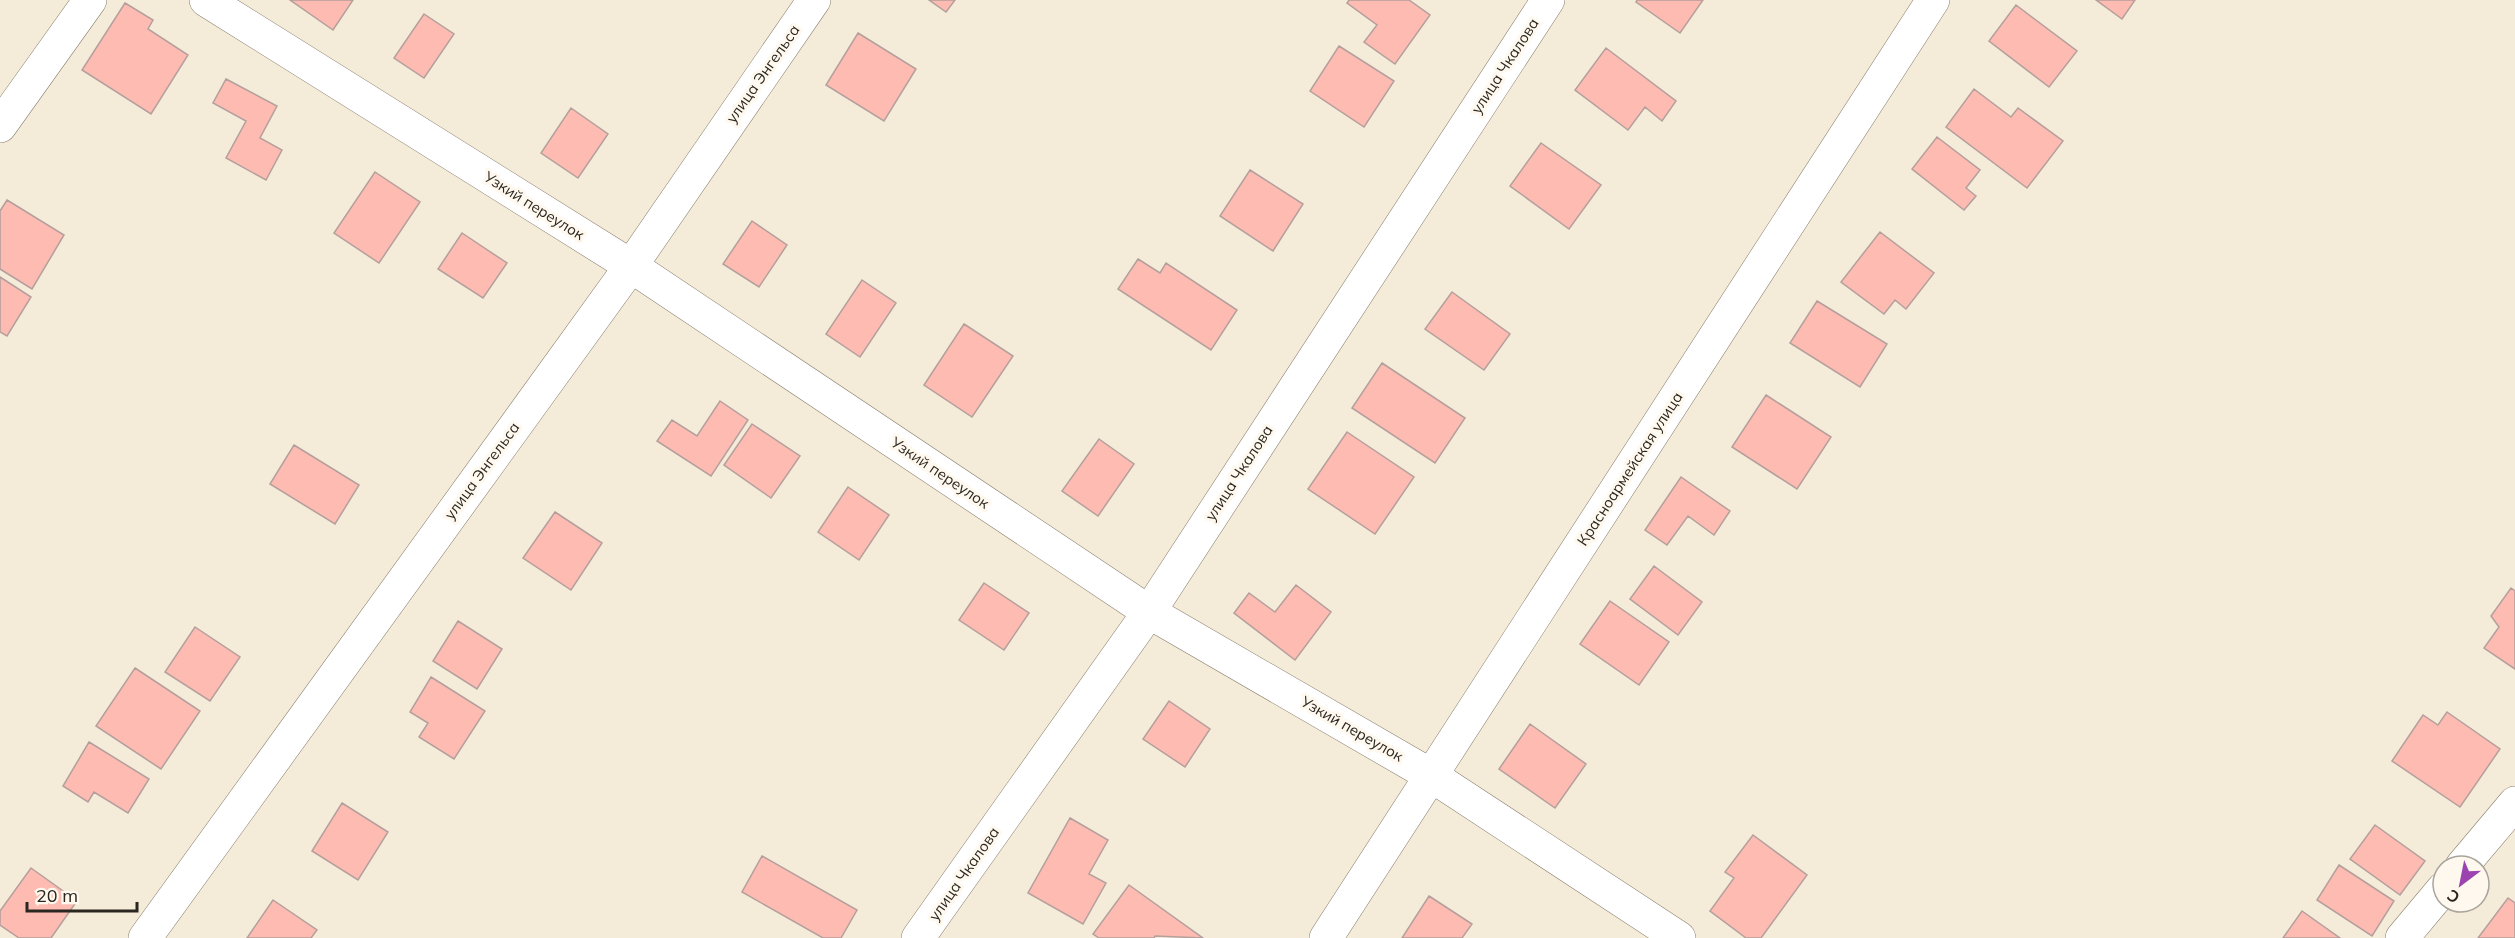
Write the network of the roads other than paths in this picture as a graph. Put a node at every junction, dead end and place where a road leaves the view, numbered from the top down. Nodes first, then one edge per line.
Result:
1 (90, 0) edge
2 (206, 0) edge
3 (814, 0) edge
4 (1548, 0) edge
5 (1934, 0) edge
6 (0, 126) edge
7 (631, 266) junction
8 (1149, 612) junction
9 (1432, 776) junction
10 (2515, 803) edge
11 (2472, 854) edge
12 (2431, 903) edge
13 (145, 938) edge
14 (918, 938) edge
15 (1326, 938) edge
16 (1678, 938) edge
17 (2402, 938) edge

1 - 6 street
2 - 7 street, Узкий переулок
3 - 7 street, улица Энгельса
4 - 8 street, улица Чкалова
5 - 9 street, Красноармейская улица
7 - 8 street, Узкий переулок
7 - 13 street, улица Энгельса
8 - 9 street, Узкий переулок
8 - 14 street, улица Чкалова
9 - 15 street, Красноармейская улица
9 - 16 street, Узкий переулок
10 - 11 street
12 - 17 street

